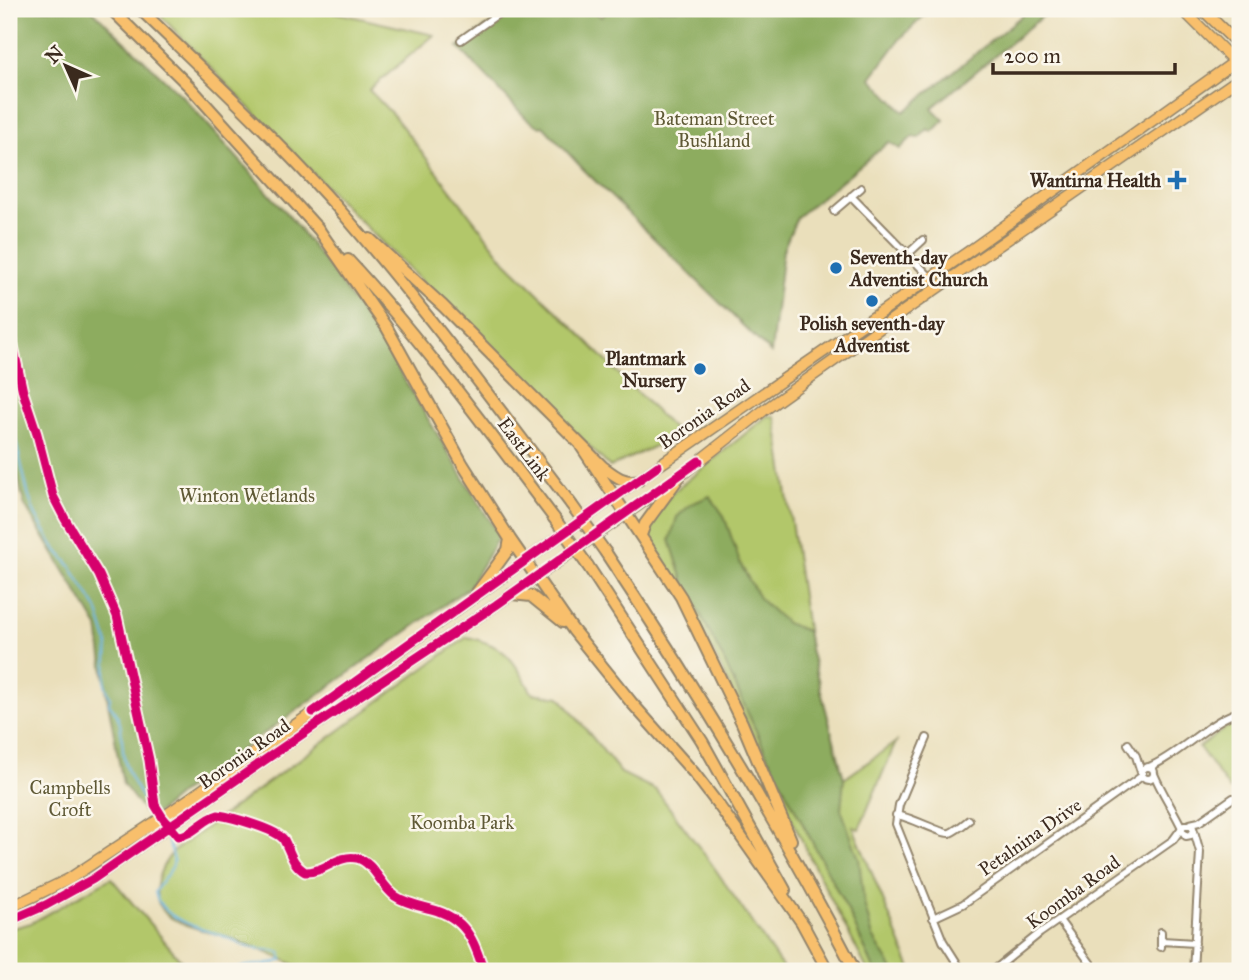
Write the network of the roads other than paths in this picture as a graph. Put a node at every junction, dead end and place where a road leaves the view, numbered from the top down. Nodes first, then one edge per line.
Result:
1 (111, 9) edge
2 (139, 9) edge
3 (505, 9) edge
4 (1182, 9) edge
5 (1202, 9) edge
6 (1228, 34) junction
7 (1240, 38) edge
8 (461, 40) dead end
9 (1240, 46) edge
10 (1238, 62) edge
11 (1240, 78) edge
12 (1111, 150) junction
13 (1119, 162) junction
14 (861, 188) dead end
15 (851, 196) junction
16 (834, 211) dead end
17 (344, 216) junction
18 (317, 227) junction
19 (923, 240) dead end
20 (909, 253) junction
21 (930, 278) junction
22 (835, 343) junction
23 (849, 350) junction
24 (764, 393) junction
25 (772, 405) junction
26 (702, 437) junction
27 (727, 438) junction
28 (581, 446) junction
29 (680, 475) junction
30 (639, 480) junction
31 (615, 497) junction
32 (626, 514) junction
33 (641, 535) junction
34 (510, 539) junction
35 (525, 561) junction
36 (536, 577) junction
37 (512, 594) junction
38 (473, 598) junction
39 (573, 630) junction
40 (1240, 712) edge
41 (311, 721) junction
42 (927, 738) dead end
43 (1128, 744) dead end
44 (1136, 756) junction
45 (1151, 770) junction
46 (1143, 775) junction
47 (1158, 786) junction
48 (1233, 798) dead end
49 (1217, 799) dead end
50 (1222, 806) junction
51 (1176, 814) junction
52 (896, 815) junction
53 (969, 820) dead end
54 (1192, 827) junction
55 (1182, 828) junction
56 (1187, 836) junction
57 (1172, 840) junction
58 (1196, 843) junction
59 (805, 875) junction
60 (9, 908) edge
61 (933, 918) junction
62 (9, 920) edge
63 (1059, 920) junction
64 (805, 927) junction
65 (1161, 932) dead end
66 (1195, 943) junction
67 (828, 971) edge
68 (855, 971) edge
69 (962, 971) edge
70 (993, 971) edge
71 (1096, 971) edge
72 (1193, 971) edge

1 - 18 highway, EastLink
2 - 17 highway, EastLink
3 - 8 street
4 - 10 main road
5 - 6 main road
6 - 7 main road
6 - 9 main road
10 - 12 main road, Boronia Road
11 - 13 main road, Boronia Road
12 - 13 main road
12 - 21 main road, Boronia Road
13 - 23 main road, Boronia Road
14 - 15 street
15 - 16 street
15 - 20 street
17 - 28 highway
17 - 59 highway, EastLink, bridge
18 - 34 highway
18 - 64 highway, EastLink, bridge
19 - 20 street
20 - 21 street
21 - 22 main road, Boronia Road
22 - 23 main road
22 - 24 main road, Boronia Road
23 - 25 main road, Boronia Road
24 - 25 main road
24 - 26 main road, Boronia Road
25 - 27 main road, Boronia Road
26 - 27 main road
26 - 30 main road, Boronia Road
27 - 29 main road, Boronia Road
28 - 30 highway
28 - 31 highway
29 - 32 main road, Boronia Road
29 - 33 highway
30 - 31 main road, Boronia Road
31 - 32 highway
31 - 35 main road, Boronia Road
32 - 33 highway
32 - 36 main road, Boronia Road
33 - 59 highway
34 - 35 highway
34 - 38 highway
35 - 36 highway
35 - 38 main road, Boronia Road
36 - 37 main road, Boronia Road
36 - 39 highway
37 - 39 highway
37 - 41 main road, Boronia Road
38 - 41 main road, Boronia Road
39 - 64 highway
40 - 45 street
41 - 60 main road, Boronia Road
41 - 62 main road, Boronia Road
42 - 52 street
43 - 44 street
44 - 45 street
44 - 46 street
45 - 46 street
45 - 46 street
45 - 47 street
46 - 47 street
46 - 61 street, Petalnina Drive
47 - 51 street
48 - 50 street
49 - 50 street
50 - 54 street
51 - 54 street
51 - 55 street
52 - 53 street
52 - 61 street
54 - 55 street
54 - 56 street, Koomba Road
54 - 58 street
55 - 56 street
55 - 57 street, Koomba Road
56 - 57 street, Koomba Road
56 - 58 street
57 - 63 street, Koomba Road
58 - 66 street
59 - 68 highway, EastLink
61 - 69 street
63 - 70 street, Koomba Road
63 - 71 street
64 - 67 highway, EastLink
65 - 66 street
66 - 72 street

